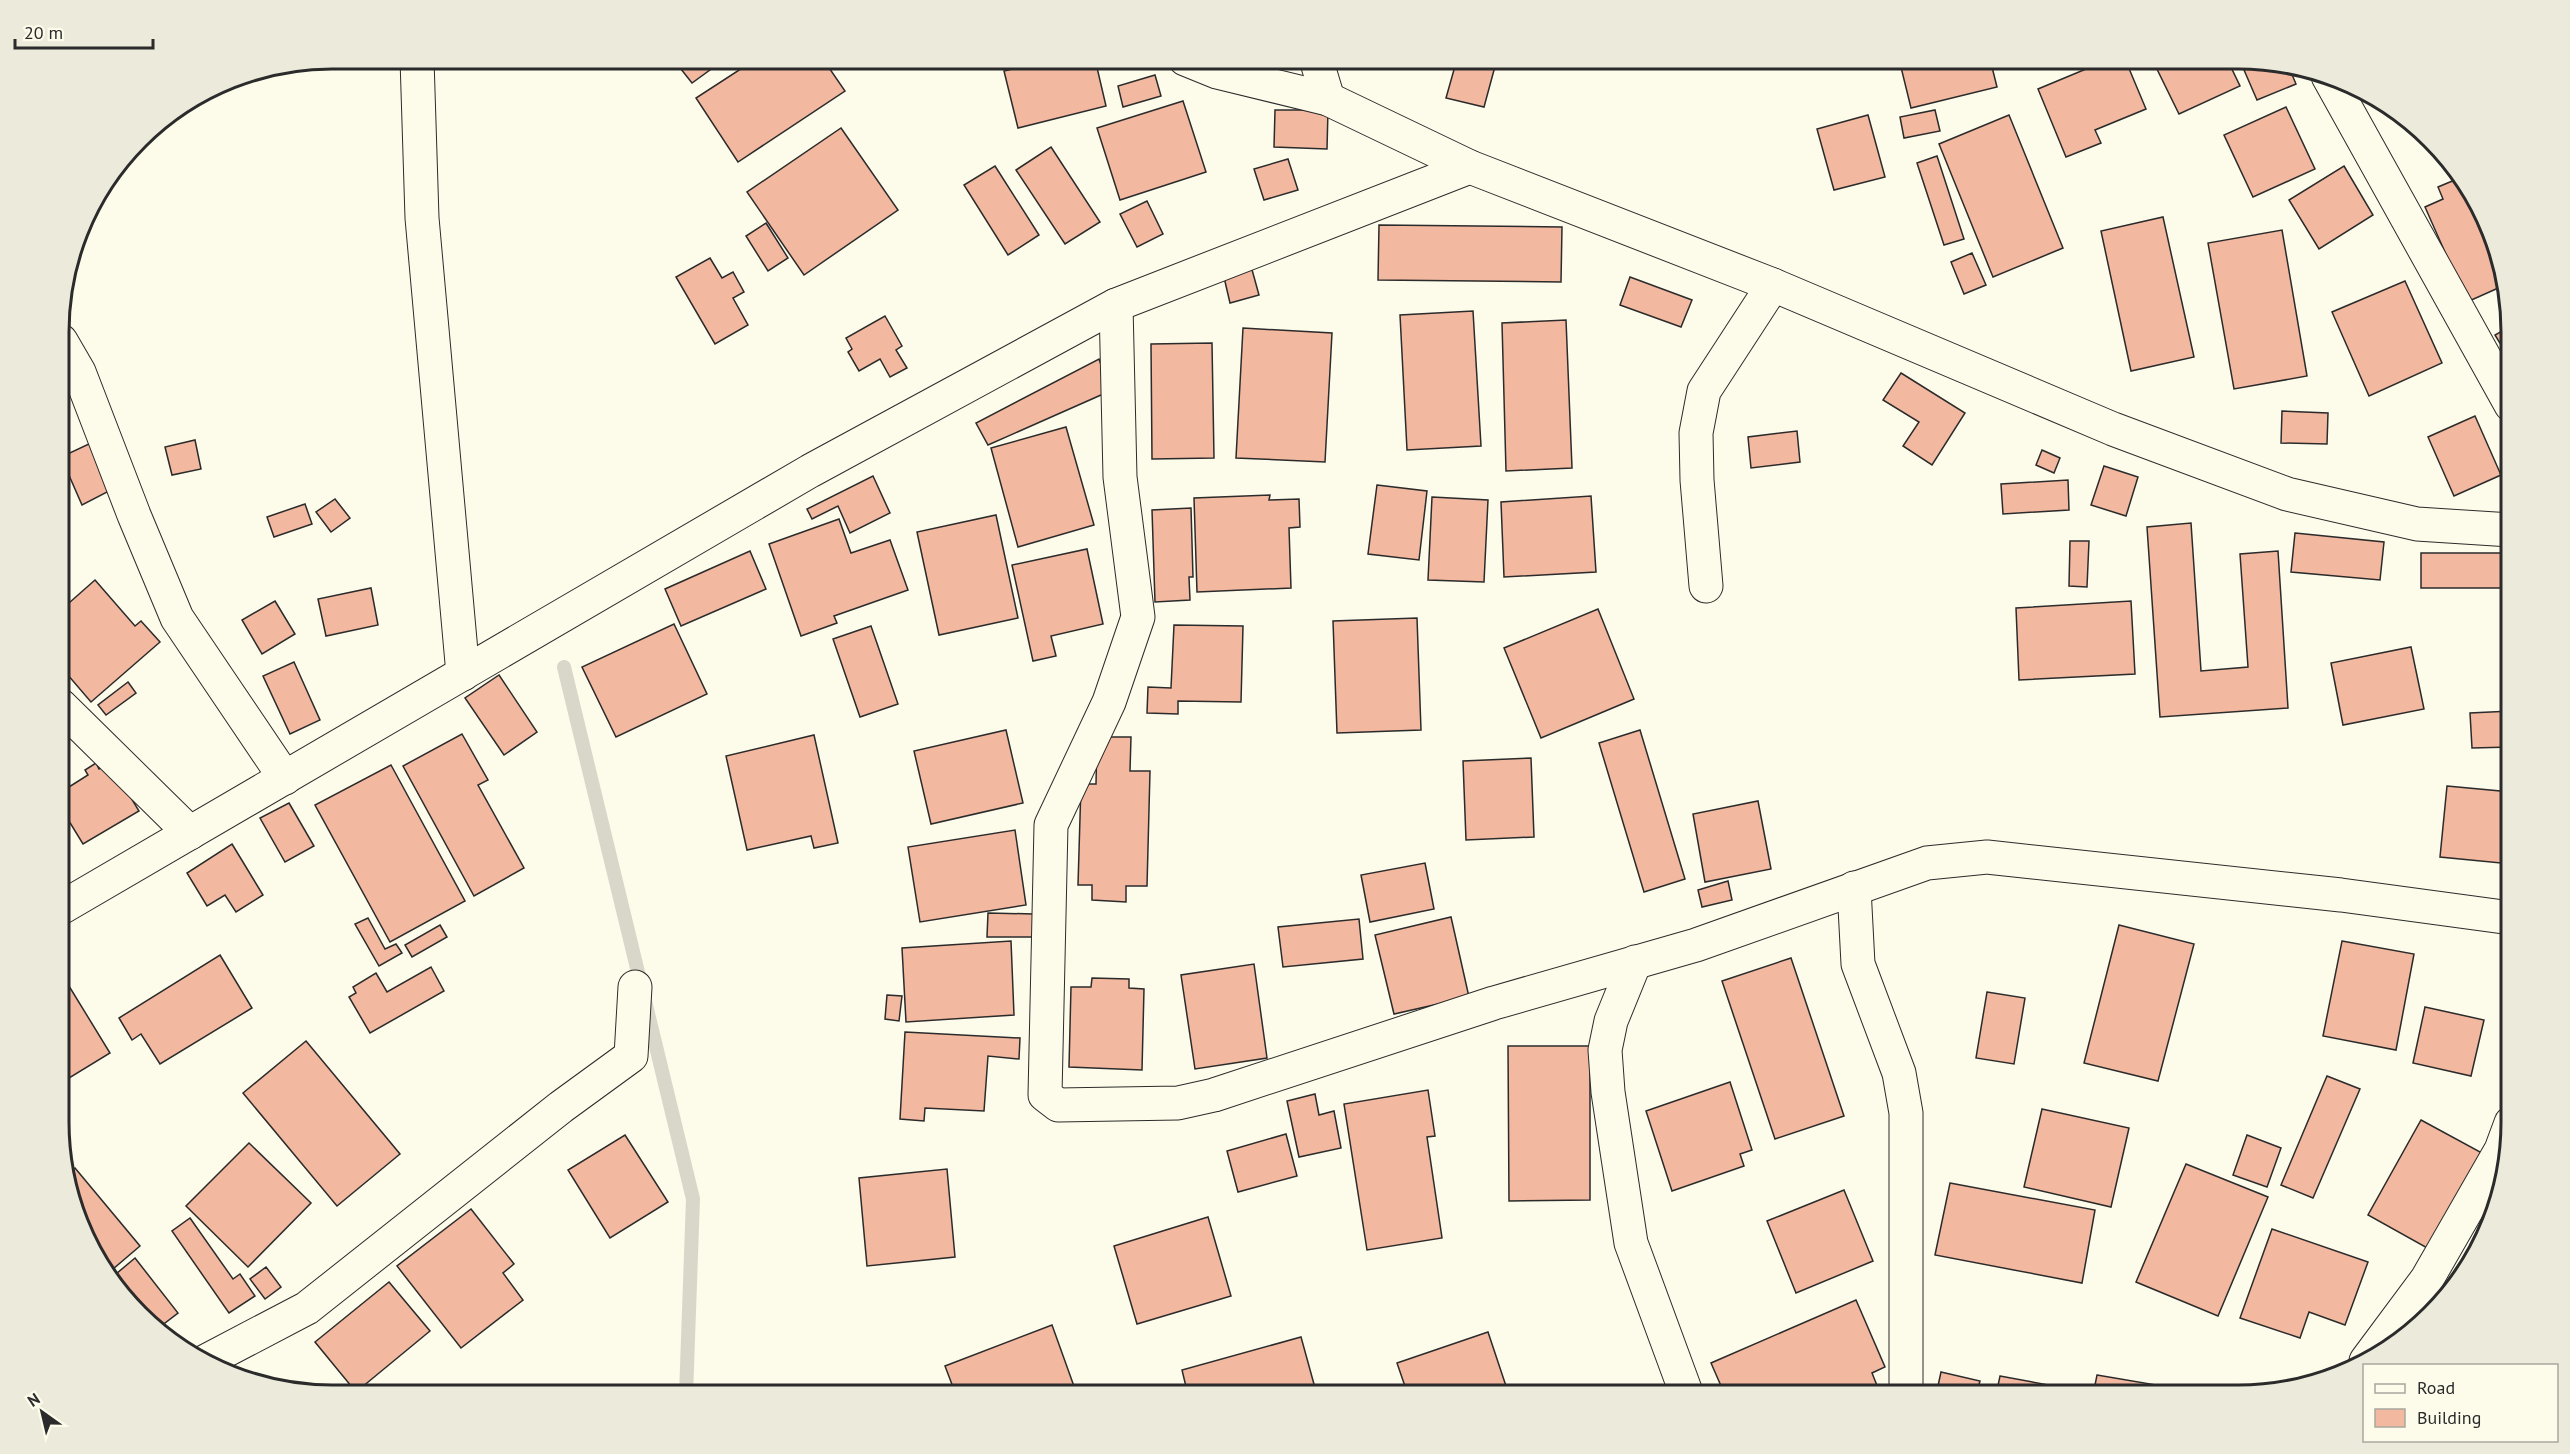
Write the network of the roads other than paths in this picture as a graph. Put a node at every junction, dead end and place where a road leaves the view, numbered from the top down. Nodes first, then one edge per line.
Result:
1 (417, 69) edge
2 (1210, 69) edge
3 (1319, 69) edge
4 (2334, 87) edge
5 (1328, 99) junction
6 (1470, 167) junction
7 (1773, 285) junction
8 (1116, 305) junction
9 (69, 355) edge
10 (2501, 387) edge
11 (2501, 529) edge
12 (1706, 586) dead end
13 (463, 674) junction
14 (69, 714) edge
15 (285, 777) junction
16 (190, 833) junction
17 (1854, 888) junction
18 (69, 903) edge
19 (2501, 917) edge
20 (1635, 962) junction
21 (635, 987) dead end
22 (2499, 1154) edge
23 (2438, 1286) edge
24 (2388, 1338) edge
25 (214, 1357) edge
26 (1683, 1385) edge
27 (1906, 1385) edge

1 - 13 street
2 - 5 street
3 - 5 street
4 - 10 street
5 - 6 street
6 - 7 street
6 - 8 street
7 - 11 street
7 - 12 street
8 - 13 street
8 - 20 street
9 - 15 street
13 - 15 street
14 - 16 street
15 - 16 street
16 - 18 street
17 - 19 street
17 - 20 street
17 - 27 street
20 - 26 street
21 - 25 street
22 - 23 street
23 - 24 street

